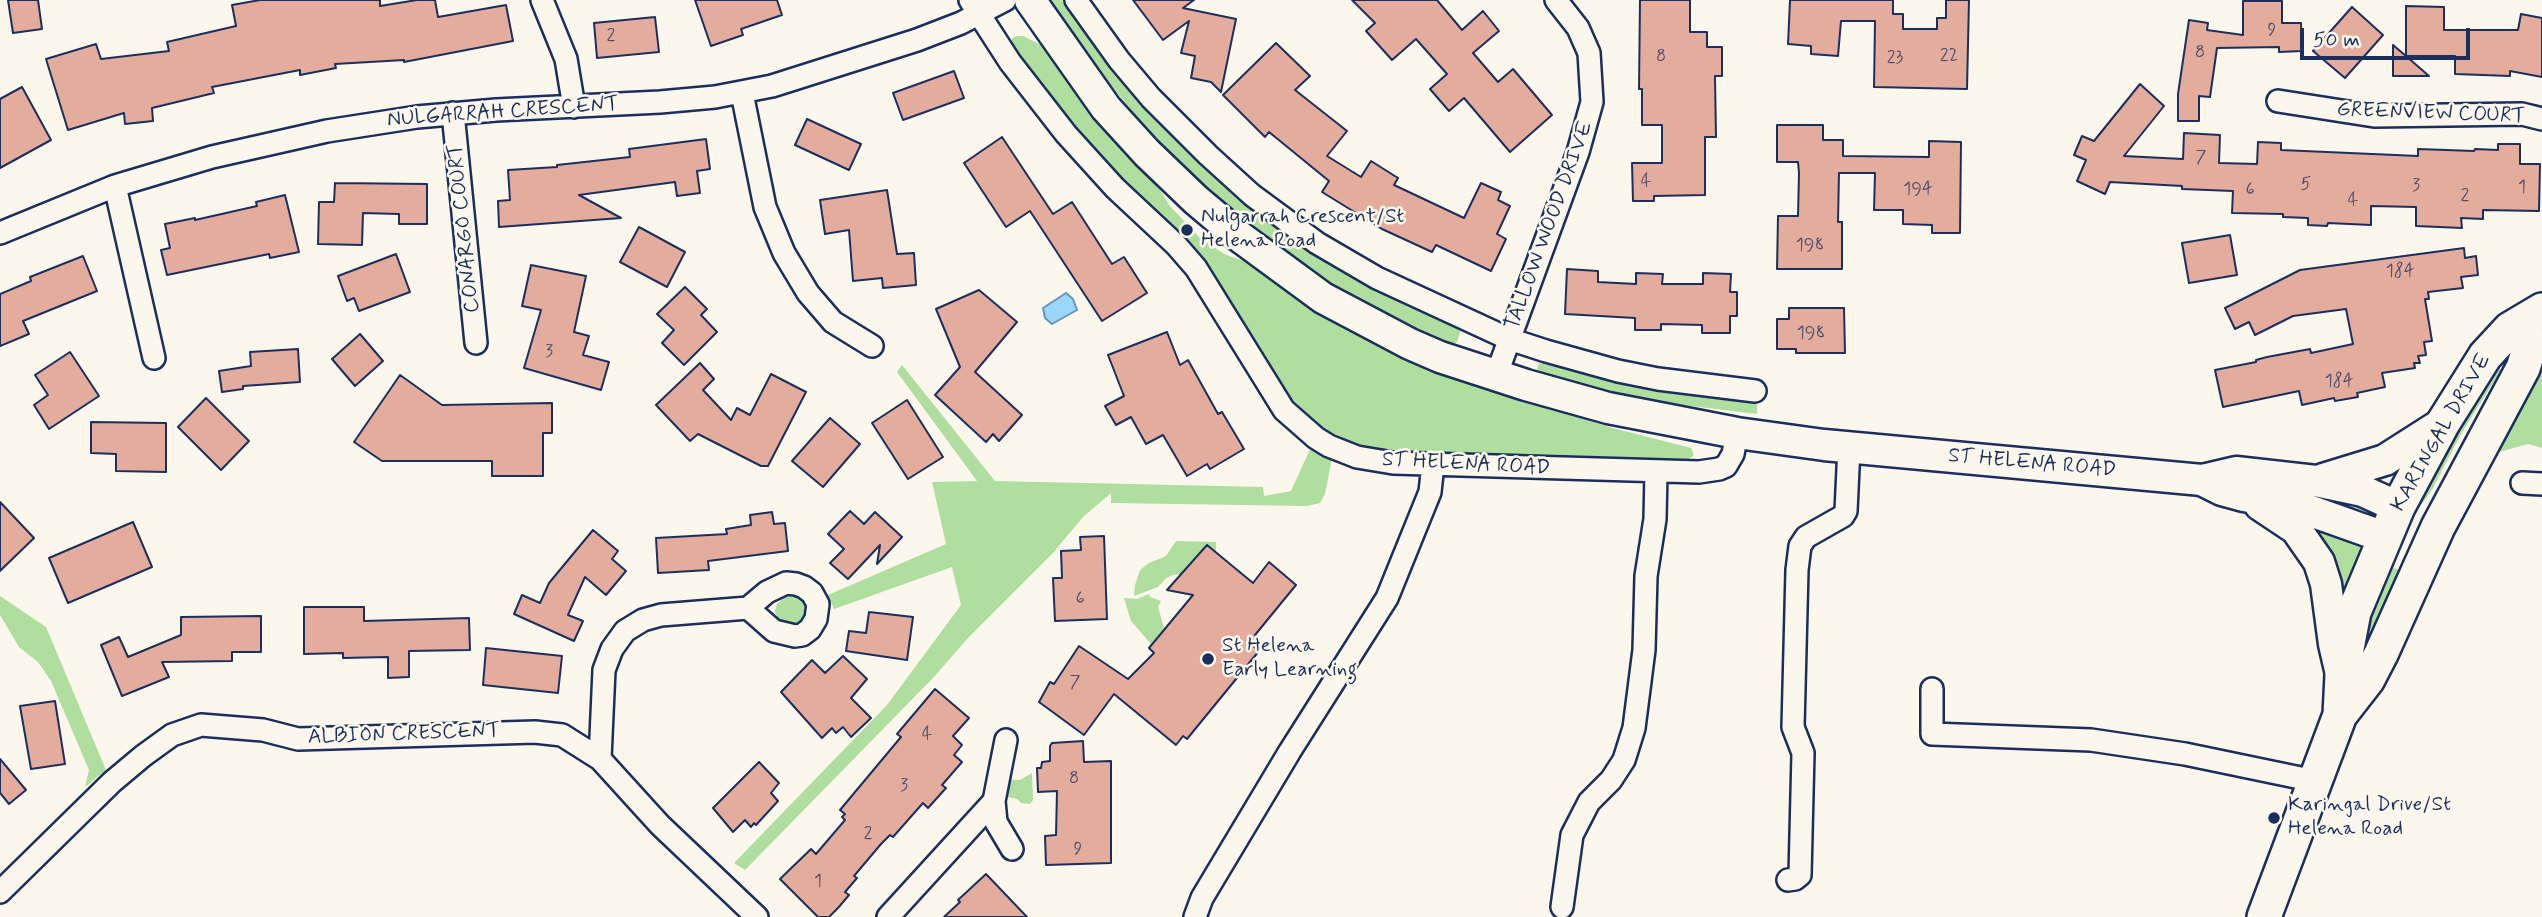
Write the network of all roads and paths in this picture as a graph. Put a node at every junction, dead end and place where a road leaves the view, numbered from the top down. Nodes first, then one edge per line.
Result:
1 (542, 0) edge
2 (1005, 0) edge
3 (1030, 0) edge
4 (1076, 0) edge
5 (1556, 0) edge
6 (975, 7) edge
7 (742, 93) junction
8 (2278, 101) dead end
9 (574, 107) junction
10 (453, 113) junction
11 (2542, 120) edge
12 (115, 186) junction
13 (0, 233) edge
14 (1509, 340) junction
15 (476, 343) dead end
16 (872, 346) dead end
17 (154, 358) dead end
18 (1496, 376) junction
19 (1755, 391) dead end
20 (2443, 424) junction
21 (1737, 433) junction
22 (1849, 447) junction
23 (1433, 464) junction
24 (1656, 472) junction
25 (2202, 480) junction
26 (2316, 481) junction
27 (2244, 496) junction
28 (2398, 507) junction
29 (2384, 537) junction
30 (2431, 541) junction
31 (748, 608) dead end
32 (2342, 675) junction
33 (1932, 689) dead end
34 (2340, 715) junction
35 (1006, 740) dead end
36 (600, 759) junction
37 (2315, 781) junction
38 (994, 802) junction
39 (1012, 849) dead end
40 (1788, 880) dead end
41 (0, 892) edge
42 (1562, 907) dead end
43 (757, 917) edge
44 (888, 917) edge
45 (1195, 917) edge
46 (2264, 917) edge

1 - 9 street
2 - 6 street, NULGARRAH CRESCENT
3 - 18 main road, ST HELENA ROAD
4 - 14 street
5 - 14 street, TALLOW WOOD DRIVE
6 - 7 street, NULGARRAH CRESCENT
6 - 23 street, ST HELENA ROAD
7 - 9 street, NULGARRAH CRESCENT
7 - 16 street
8 - 11 street, GREENVIEW COURT
9 - 10 street, NULGARRAH CRESCENT
10 - 12 street, NULGARRAH CRESCENT
10 - 15 street, CONARGO COURT
12 - 13 street, NULGARRAH CRESCENT
12 - 17 street
14 - 18 street, TALLOW WOOD DRIVE
14 - 19 street
18 - 21 main road, ST HELENA ROAD
20 - 26 main road
20 - 28 main road, KARINGAL DRIVE
20 - 30 main road, KARINGAL DRIVE
21 - 22 main road, ST HELENA ROAD
21 - 24 street, ST HELENA ROAD
22 - 25 main road, ST HELENA ROAD
22 - 40 street
23 - 24 street, ST HELENA ROAD
23 - 45 street
24 - 42 street
25 - 26 main road, ST HELENA ROAD
25 - 27 main road, ST HELENA ROAD
26 - 28 main road, ST HELENA ROAD
27 - 29 main road, ST HELENA ROAD
27 - 32 main road
28 - 29 main road, KARINGAL DRIVE
28 - 30 main road, ST HELENA ROAD
29 - 30 main road, ST HELENA ROAD
29 - 32 main road
30 - 34 main road
31 - 36 street
32 - 34 main road
33 - 37 street
34 - 37 main road
35 - 38 street
36 - 41 street, ALBION CRESCENT
36 - 43 street, ALBION CRESCENT
37 - 46 main road
38 - 39 street
38 - 44 street

